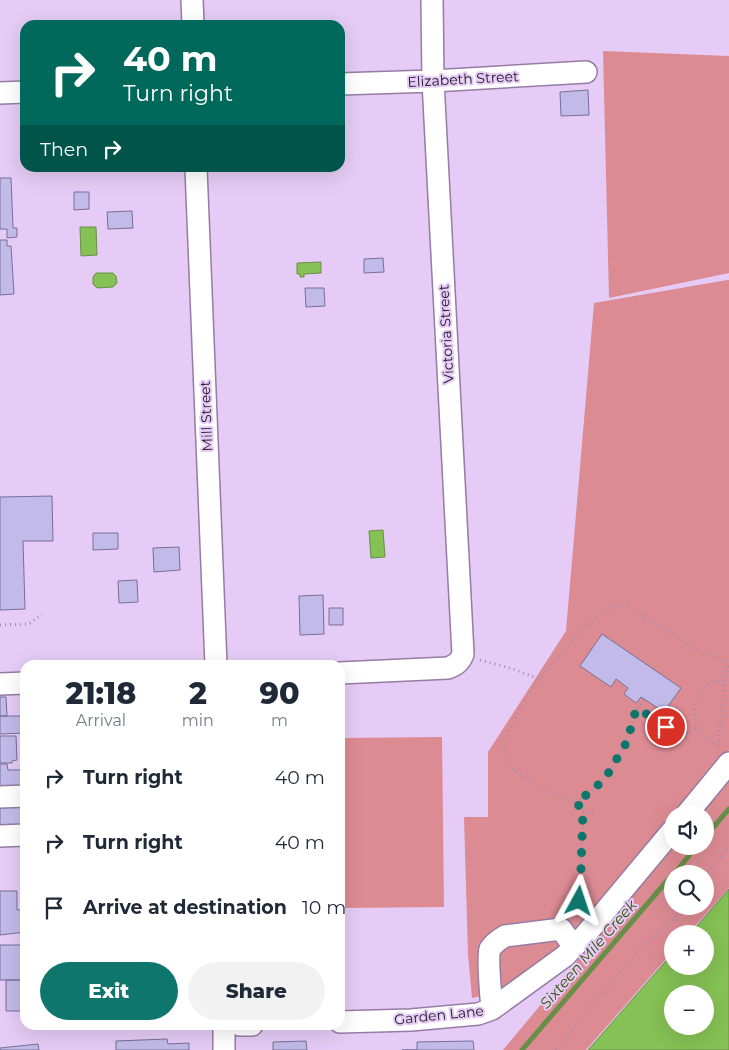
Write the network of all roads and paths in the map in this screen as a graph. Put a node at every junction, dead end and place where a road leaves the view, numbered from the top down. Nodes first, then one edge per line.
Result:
1 (192, 0) edge
2 (432, 0) edge
3 (193, 20) edge
4 (586, 72) dead end
5 (433, 81) junction
6 (345, 84) edge
7 (20, 92) edge
8 (0, 93) edge
9 (196, 172) edge
10 (42, 614) dead end
11 (0, 625) edge
12 (477, 659) dead end
13 (216, 660) edge
14 (729, 664) edge
15 (345, 673) edge
16 (539, 680) junction
17 (724, 681) junction
18 (20, 683) edge
19 (0, 684) edge
20 (644, 699) dead end
21 (637, 709) junction
22 (699, 727) junction
23 (721, 752) edge
24 (20, 796) edge
25 (0, 797) edge
26 (576, 802) junction
27 (692, 805) edge
28 (583, 811) junction
29 (597, 815) dead end
30 (20, 835) edge
31 (0, 836) edge
32 (664, 841) edge
33 (729, 846) edge
34 (714, 865) edge
35 (563, 907) dead end
36 (678, 915) edge
37 (574, 947) junction
38 (492, 1009) junction
39 (345, 1022) edge
40 (224, 1030) edge
41 (224, 1050) edge
42 (556, 1050) edge

1 - 3 street
2 - 5 street, Victoria Street
4 - 5 street, Elizabeth Street
5 - 6 street, Elizabeth Street
5 - 15 street, Victoria Street
7 - 8 street
9 - 13 street, Mill Street
10 - 11 path
12 - 16 path
14 - 16 path
14 - 17 path
16 - 26 path
17 - 22 path
17 - 23 path
18 - 19 street
20 - 21 path
21 - 22 path
21 - 26 path
22 - 23 path
23 - 27 street
24 - 25 street
26 - 28 path
28 - 29 path
28 - 35 path
30 - 31 street
32 - 37 street, Garden Lane
33 - 34 path
36 - 42 path
37 - 38 street, Garden Lane
37 - 38 street
38 - 39 street, Garden Lane
40 - 41 street

